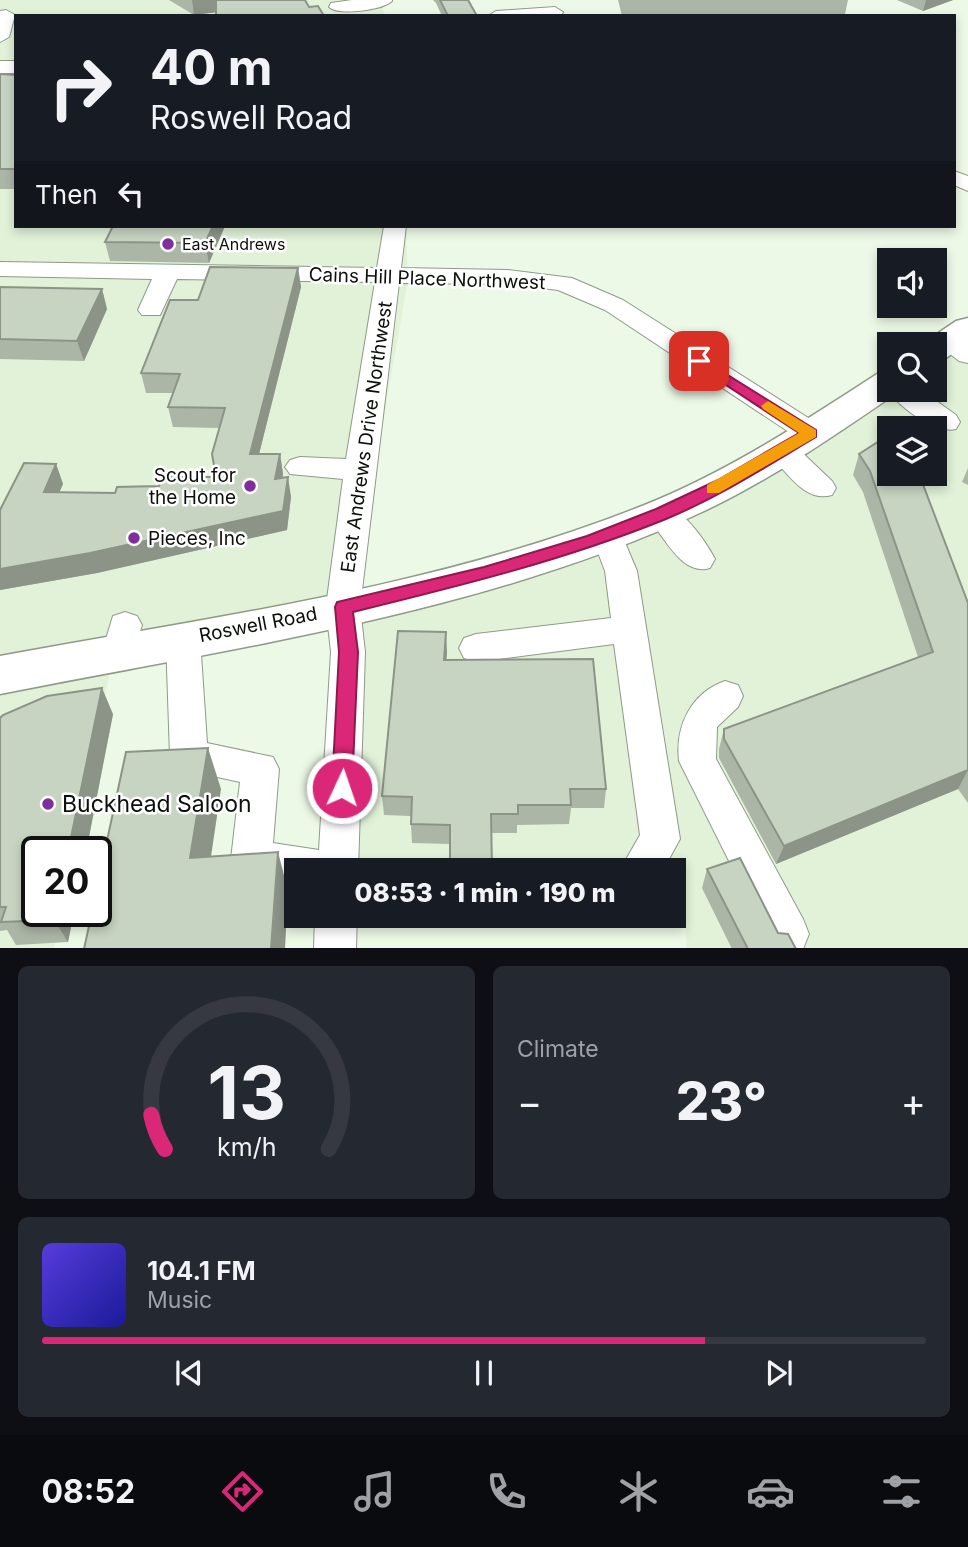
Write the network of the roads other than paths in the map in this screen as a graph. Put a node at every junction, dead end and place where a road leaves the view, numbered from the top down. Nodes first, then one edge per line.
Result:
1 (388, 5) edge
2 (337, 7) dead end
3 (557, 9) edge
4 (513, 14) edge
5 (6, 15) dead end
6 (0, 37) edge
7 (395, 228) edge
8 (0, 268) edge
9 (168, 271) junction
10 (388, 275) junction
11 (151, 310) dead end
12 (877, 390) edge
13 (918, 402) edge
14 (938, 416) edge
15 (797, 442) junction
16 (300, 467) dead end
17 (359, 470) junction
18 (821, 488) dead end
19 (662, 514) junction
20 (607, 534) junction
21 (699, 559) dead end
22 (344, 607) junction
23 (629, 629) junction
24 (183, 639) junction
25 (477, 648) dead end
26 (0, 675) edge
27 (725, 696) dead end
28 (339, 858) edge
29 (648, 858) edge
30 (284, 864) edge
31 (336, 928) edge
32 (788, 933) edge
33 (335, 948) edge

1 - 2 street
3 - 4 street
5 - 6 street
7 - 10 street, East Andrews Drive Northwest
8 - 9 street, Cains Hill Place Northwest
9 - 10 street, Cains Hill Place Northwest
9 - 11 street
10 - 15 street, Cains Hill Place Northwest
10 - 17 street, East Andrews Drive Northwest
12 - 15 main road, Roswell Road
13 - 14 street
15 - 18 street, Cains Hill Place Northwest
15 - 19 main road, Roswell Road
16 - 17 street
17 - 22 street, East Andrews Drive Northwest
19 - 20 main road, Roswell Road
19 - 21 street
20 - 22 main road, Roswell Road
20 - 23 street
22 - 24 main road, Roswell Road
22 - 28 street, East Andrews Drive Northwest
23 - 25 street
23 - 29 street
24 - 26 main road, Roswell Road
24 - 30 street
27 - 32 street
31 - 33 street

